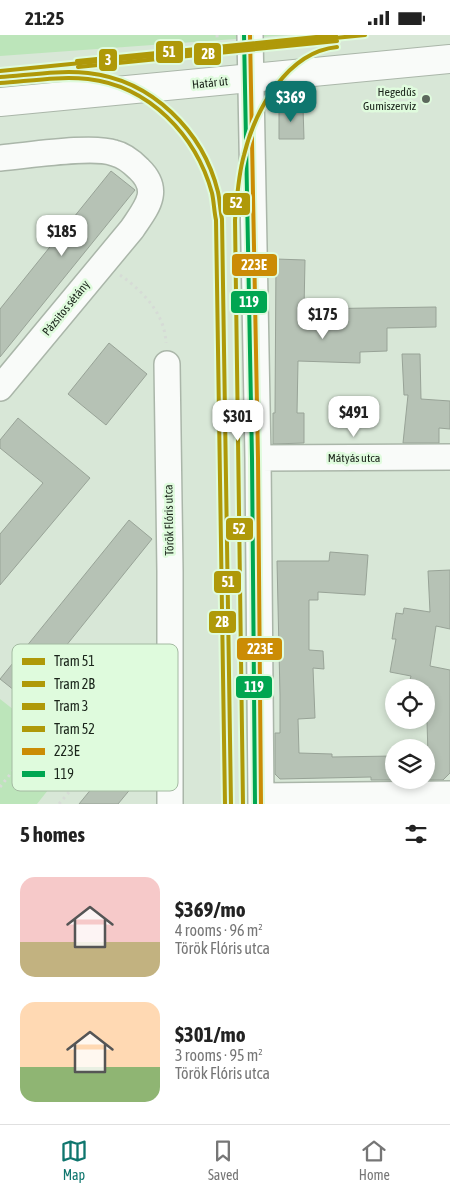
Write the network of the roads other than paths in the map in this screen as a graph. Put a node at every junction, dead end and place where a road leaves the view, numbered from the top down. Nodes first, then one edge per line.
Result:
1 (250, 35) edge
2 (450, 59) edge
3 (250, 79) junction
4 (0, 102) edge
5 (0, 158) edge
6 (166, 364) road end
7 (0, 388) edge
8 (450, 457) edge
9 (258, 458) junction
10 (170, 644) edge
11 (170, 791) edge
12 (450, 794) edge
13 (261, 800) edge
14 (170, 804) edge

1 - 3 street
2 - 3 main road, Határ út
3 - 4 main road, Határ út
3 - 9 street
5 - 7 street, Pázsitos sétány
6 - 10 street, Török Flóris utca
8 - 9 street, Mátyás utca
9 - 13 street
11 - 14 street, Török Flóris utca
12 - 13 street

